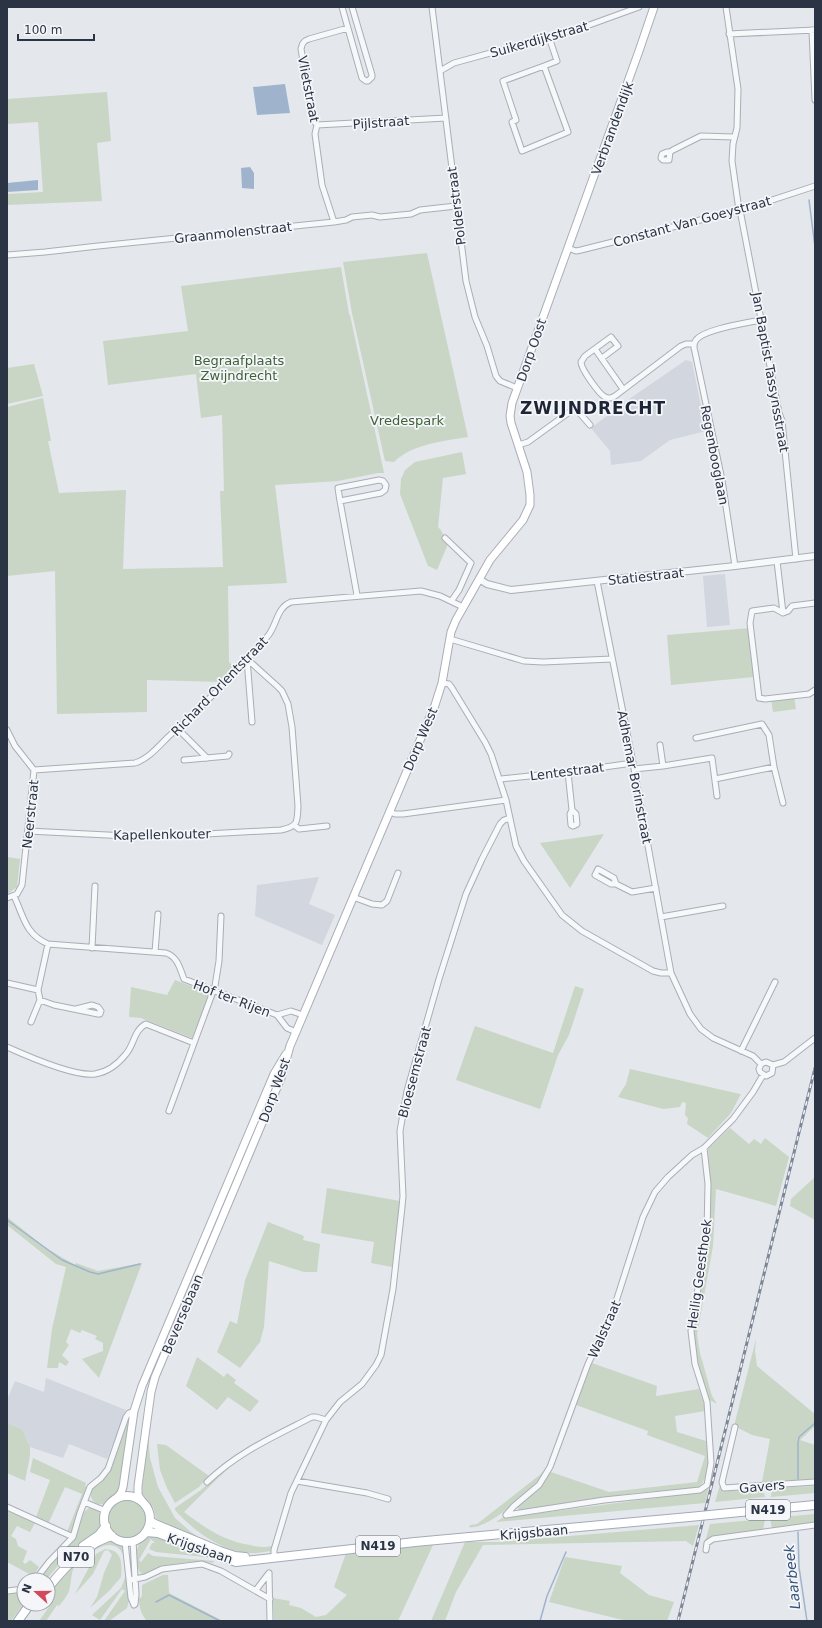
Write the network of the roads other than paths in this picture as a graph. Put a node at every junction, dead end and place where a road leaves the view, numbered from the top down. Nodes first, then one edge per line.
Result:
1 (342, 7) edge
2 (352, 7) edge
3 (432, 7) edge
4 (639, 7) edge
5 (654, 7) edge
6 (726, 7) edge
7 (348, 28) junction
8 (813, 30) edge
9 (729, 34) junction
10 (549, 37) junction
11 (544, 66) junction
12 (440, 71) junction
13 (815, 100) edge
14 (446, 118) junction
15 (317, 125) junction
16 (734, 137) junction
17 (670, 152) dead end
18 (815, 186) edge
19 (456, 206) junction
20 (739, 210) junction
21 (334, 222) junction
22 (568, 248) junction
23 (7, 255) edge
24 (761, 320) junction
25 (694, 344) junction
26 (595, 349) junction
27 (602, 358) junction
28 (517, 388) junction
29 (624, 389) junction
30 (590, 425) dead end
31 (518, 445) junction
32 (340, 501) junction
33 (445, 538) dead end
34 (815, 556) edge
35 (796, 558) junction
36 (777, 561) junction
37 (735, 566) junction
38 (479, 579) junction
39 (597, 581) junction
40 (357, 595) junction
41 (452, 600) junction
42 (815, 603) edge
43 (463, 606) junction
44 (783, 613) junction
45 (450, 639) junction
46 (247, 659) junction
47 (612, 659) junction
48 (442, 683) junction
49 (815, 690) edge
50 (252, 722) dead end
51 (178, 729) junction
52 (7, 730) edge
53 (696, 738) dead end
54 (660, 745) dead end
55 (229, 754) dead end
56 (207, 758) junction
57 (184, 760) dead end
58 (633, 763) junction
59 (663, 766) junction
60 (774, 767) junction
61 (634, 769) junction
62 (34, 770) junction
63 (568, 772) junction
64 (501, 779) junction
65 (715, 779) junction
66 (717, 796) dead end
67 (506, 800) junction
68 (783, 803) dead end
69 (572, 810) dead end
70 (390, 812) junction
71 (510, 818) junction
72 (294, 825) junction
73 (327, 826) dead end
74 (28, 831) junction
75 (398, 873) dead end
76 (616, 884) dead end
77 (95, 886) dead end
78 (656, 888) junction
79 (14, 896) junction
80 (354, 897) junction
81 (7, 898) edge
82 (723, 906) dead end
83 (158, 914) dead end
84 (221, 916) dead end
85 (661, 917) junction
86 (48, 944) junction
87 (92, 948) junction
88 (156, 952) junction
89 (671, 973) junction
90 (775, 982) dead end
91 (7, 983) edge
92 (38, 990) junction
93 (213, 992) junction
94 (40, 1000) junction
95 (76, 1009) dead end
96 (278, 1015) junction
97 (303, 1015) junction
98 (31, 1022) dead end
99 (296, 1032) junction
100 (815, 1038) edge
101 (194, 1042) junction
102 (290, 1046) junction
103 (7, 1047) edge
104 (741, 1050) junction
105 (761, 1064) junction
106 (772, 1066) junction
107 (763, 1075) junction
108 (169, 1111) dead end
109 (250, 1131) joint
110 (258, 1134) joint
111 (704, 1148) junction
112 (134, 1411) junction
113 (326, 1420) junction
114 (735, 1427) dead end
115 (297, 1481) junction
116 (207, 1482) dead end
117 (815, 1482) edge
118 (116, 1499) junction
119 (388, 1499) dead end
120 (142, 1501) junction
121 (84, 1502) junction
122 (815, 1505) edge
123 (7, 1507) edge
124 (106, 1511) junction
125 (506, 1515) joint
126 (150, 1521) junction
127 (815, 1525) edge
128 (106, 1526) junction
129 (146, 1532) junction
130 (112, 1536) junction
131 (73, 1537) junction
132 (129, 1541) junction
133 (706, 1550) dead end
134 (274, 1556) junction
135 (254, 1559) junction
136 (41, 1572) edge
137 (55, 1572) edge
138 (56, 1577) edge
139 (132, 1579) junction
140 (256, 1590) junction
141 (270, 1599) junction
142 (24, 1612) edge
143 (30, 1612) edge
144 (18, 1621) edge
145 (24, 1621) edge
146 (270, 1621) edge

1 - 7 street
2 - 7 street
3 - 12 street, Polderstraat
4 - 10 street, Suikerdijkstraat
5 - 22 main road, Verbrandendijk
6 - 9 street, Jan Baptist Tassynsstraat
7 - 15 street, Vlietstraat
8 - 9 street
8 - 13 street
9 - 16 street, Jan Baptist Tassynsstraat
10 - 11 street
10 - 12 street, Suikerdijkstraat
11 - 11 street
12 - 14 street, Polderstraat
14 - 15 street, Pijlstraat
14 - 19 street, Polderstraat
15 - 21 street, Vlietstraat
16 - 17 street
16 - 20 street, Jan Baptist Tassynsstraat
18 - 20 street, Constant Van Goeystraat
19 - 21 street, Graanmolenstraat
19 - 28 street, Polderstraat
20 - 22 street, Constant Van Goeystraat
20 - 24 street, Jan Baptist Tassynsstraat
21 - 23 street, Graanmolenstraat
22 - 28 main road, Dorp Oost
24 - 25 street
24 - 35 street, Jan Baptist Tassynsstraat
25 - 29 street
25 - 37 street, Regenbooglaan
26 - 27 street
26 - 27 street
26 - 29 street
27 - 29 street
28 - 31 main road, Dorp Oost
30 - 31 street
31 - 38 main road, Dorp Oost
32 - 32 street
32 - 40 street
33 - 41 street
34 - 35 street, Statiestraat
35 - 36 street, Statiestraat
36 - 37 street, Statiestraat
36 - 44 street
37 - 39 street, Statiestraat
38 - 39 street, Statiestraat
38 - 43 main road, Dorp West
39 - 47 street, Adhemar Borinstraat
40 - 41 street, Richard Orlentstraat
40 - 46 street, Richard Orlentstraat
41 - 43 street, Richard Orlentstraat
42 - 44 street
43 - 45 main road, Dorp West
44 - 49 street
45 - 47 street
45 - 48 main road, Dorp West
46 - 50 street
46 - 51 street, Richard Orlentstraat
46 - 72 street
47 - 58 street, Adhemar Borinstraat
48 - 64 street
48 - 70 main road, Dorp West
51 - 56 street
51 - 62 street, Richard Orlentstraat
52 - 62 street, Neerstraat
53 - 60 street
54 - 59 street
55 - 56 street
56 - 57 street
58 - 61 street, Adhemar Borinstraat
58 - 63 street, Lentestraat
59 - 61 street
59 - 65 street
60 - 65 street
60 - 68 street
61 - 78 street, Adhemar Borinstraat
62 - 74 street, Neerstraat
63 - 64 street, Lentestraat
63 - 69 street
64 - 67 street
65 - 66 street
67 - 70 street
67 - 71 street
70 - 80 main road, Dorp West
71 - 89 street
71 - 113 street, Bloesemstraat
72 - 73 street, Kapellenkouter
72 - 74 street, Kapellenkouter
74 - 79 street, Neerstraat
75 - 80 street
76 - 78 street
77 - 87 street
78 - 85 street, Adhemar Borinstraat
79 - 81 street
79 - 86 street, Hof ter Rijen
80 - 97 main road, Dorp West
82 - 85 street
83 - 88 street
84 - 93 street
85 - 89 street, Adhemar Borinstraat
86 - 87 street, Hof ter Rijen
86 - 92 street
87 - 88 street, Hof ter Rijen
88 - 93 street, Hof ter Rijen
89 - 104 street
90 - 104 street
91 - 92 street
92 - 94 street
93 - 96 street, Hof ter Rijen
93 - 101 street
94 - 95 street
94 - 98 street
96 - 97 street, Hof ter Rijen
96 - 99 street, Hof ter Rijen
97 - 99 main road, Dorp West
99 - 102 main road, Dorp West
100 - 106 street
101 - 103 street
101 - 108 street
102 - 109 main road, Dorp West
102 - 110 main road, Dorp West
104 - 105 street
105 - 106 street
105 - 107 street
106 - 107 street
107 - 111 street
109 - 112 main road, Beversebaan
110 - 120 main road, Beversebaan
111 - 125 street, Walstraat
111 - 125 street, Heilig Geesthoek
112 - 118 main road, Beversebaan
112 - 121 street, Beversebaan
113 - 115 street, Bloesemstraat
113 - 116 street
114 - 117 street, Gavers
115 - 119 street
115 - 134 street, Bloesemstraat
118 - 120 main road
118 - 124 main road
120 - 126 main road
121 - 124 street
121 - 131 street, Beversebaan
122 - 134 main road, Krijgsbaan / N419, bridge
123 - 131 street
124 - 128 main road
126 - 129 main road
126 - 135 main road, Krijgsbaan / N419
127 - 133 street
128 - 130 main road
128 - 137 main road, N70
129 - 132 main road
129 - 135 main road, Krijgsbaan / N419
130 - 132 main road
130 - 138 main road, N70
131 - 136 street, Beversebaan
132 - 139 street
132 - 139 street
134 - 135 main road, Krijgsbaan / N419
139 - 140 street, Krijgsbaan
140 - 141 street
140 - 141 street
141 - 146 street
142 - 144 main road
143 - 145 main road

